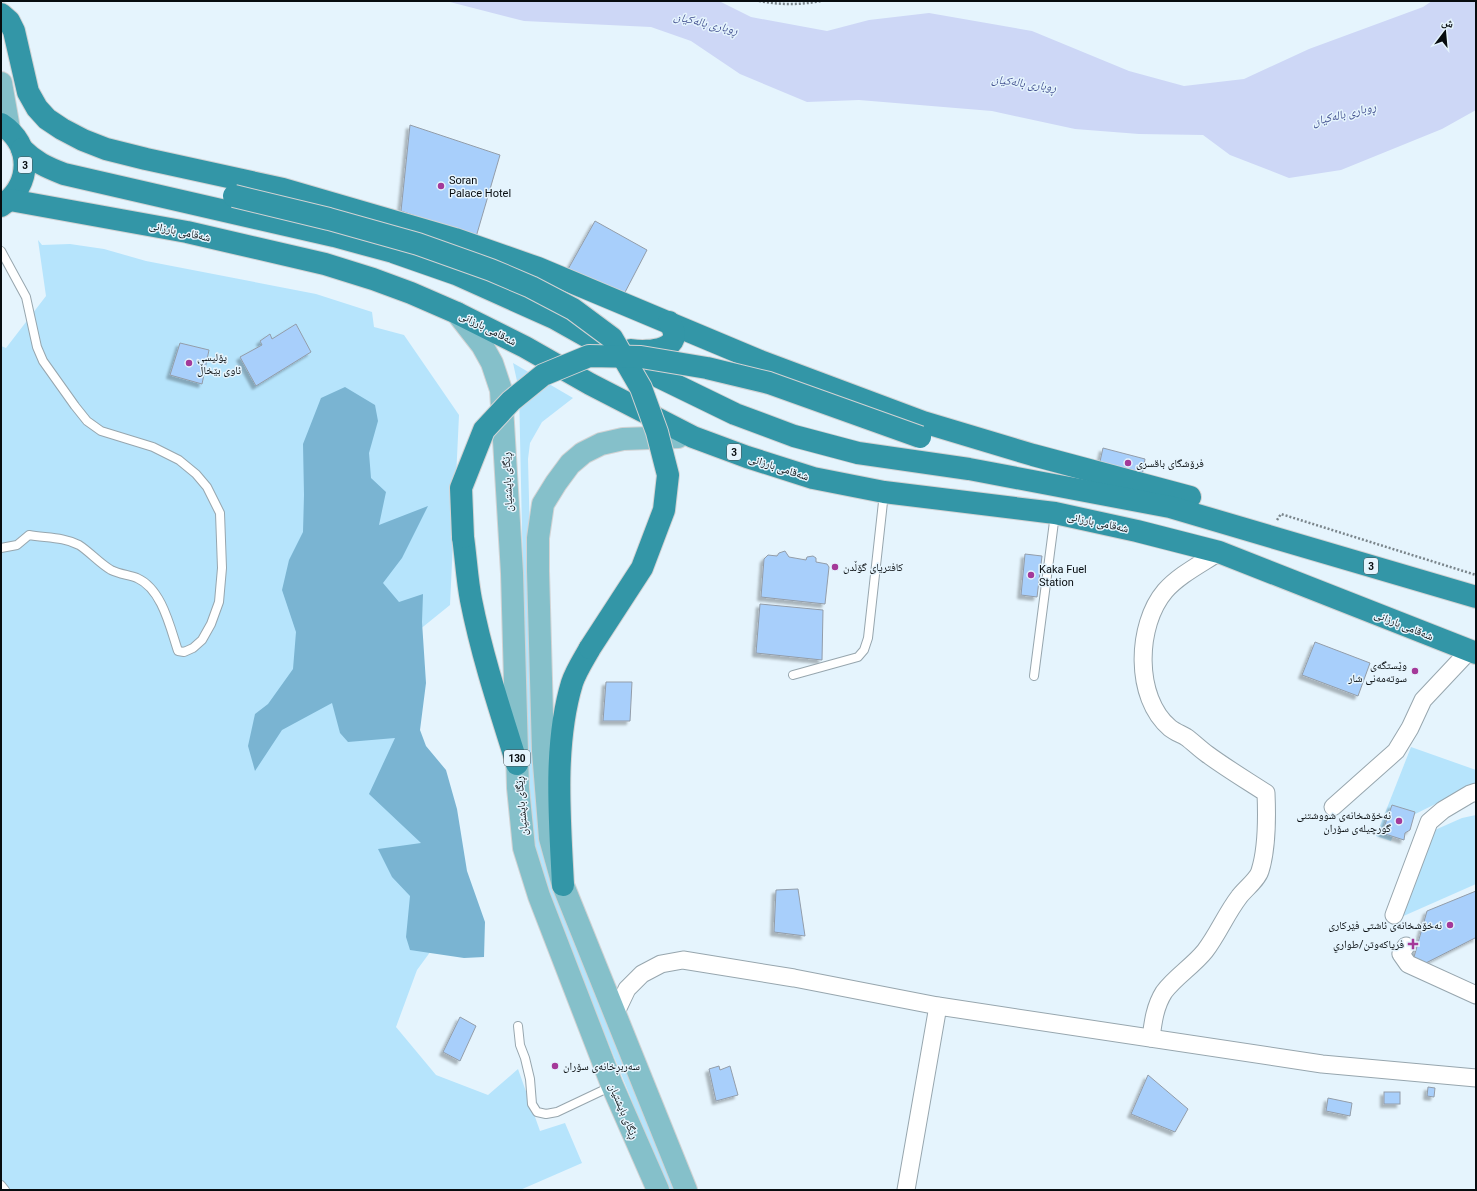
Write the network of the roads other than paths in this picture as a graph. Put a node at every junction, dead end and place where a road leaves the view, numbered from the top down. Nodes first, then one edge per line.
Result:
1 (1, 14) edge
2 (1, 83) edge
3 (5, 126) edge
4 (22, 148) junction
5 (115, 185) junction
6 (5, 203) edge
7 (1, 251) edge
8 (457, 313) junction
9 (669, 322) junction
10 (589, 338) junction
11 (714, 341) junction
12 (666, 348) junction
13 (693, 436) junction
14 (884, 492) junction
15 (1170, 506) junction
16 (1055, 513) junction
17 (1240, 527) junction
18 (1, 548) edge
19 (1219, 552) junction
20 (1476, 597) edge
21 (1473, 652) edge
22 (793, 675) dead end
23 (1034, 676) dead end
24 (517, 764) junction
25 (1476, 792) edge
26 (1334, 807) dead end
27 (563, 885) junction
28 (1394, 915) dead end
29 (1406, 946) dead end
30 (1476, 995) edge
31 (938, 1006) junction
32 (616, 1019) junction
33 (518, 1026) dead end
34 (1151, 1038) junction
35 (1476, 1078) edge
36 (612, 1085) junction
37 (1, 1185) edge
38 (5, 1190) edge
39 (658, 1190) edge
40 (686, 1190) edge
41 (906, 1190) edge

1 - 9 highway
2 - 3 main road
3 - 4 highway, 3
4 - 5 highway, 3
4 - 6 highway, 3
5 - 10 highway, 3
5 - 27 highway, bridge
6 - 8 highway, شەقامی بارزانی / 3
7 - 18 lane
8 - 13 highway, شەقامی بارزانی / 3
8 - 24 main road, ڕێگای باپشتیان / 130
9 - 11 highway
9 - 12 highway
10 - 12 highway
10 - 15 highway, 3
11 - 12 highway
11 - 17 highway
13 - 14 highway, شەقامی بارزانی / 3
13 - 27 main road, 130
14 - 16 highway, شەقامی بارزانی / 3
14 - 22 lane
15 - 17 highway, 3
15 - 24 highway, bridge
16 - 19 highway, شەقامی بارزانی / 3
16 - 23 lane
17 - 20 highway, 3
19 - 21 highway, شەقامی بارزانی / 3
19 - 34 street
21 - 26 street
24 - 36 main road, ڕێگای باپشتیان / 130
25 - 28 street
27 - 32 main road, 130
29 - 30 street
31 - 32 street
31 - 34 street
31 - 41 street
32 - 40 main road, 130
33 - 36 lane
34 - 35 street
36 - 39 main road, ڕێگای باپشتیان / 130
37 - 38 lane

